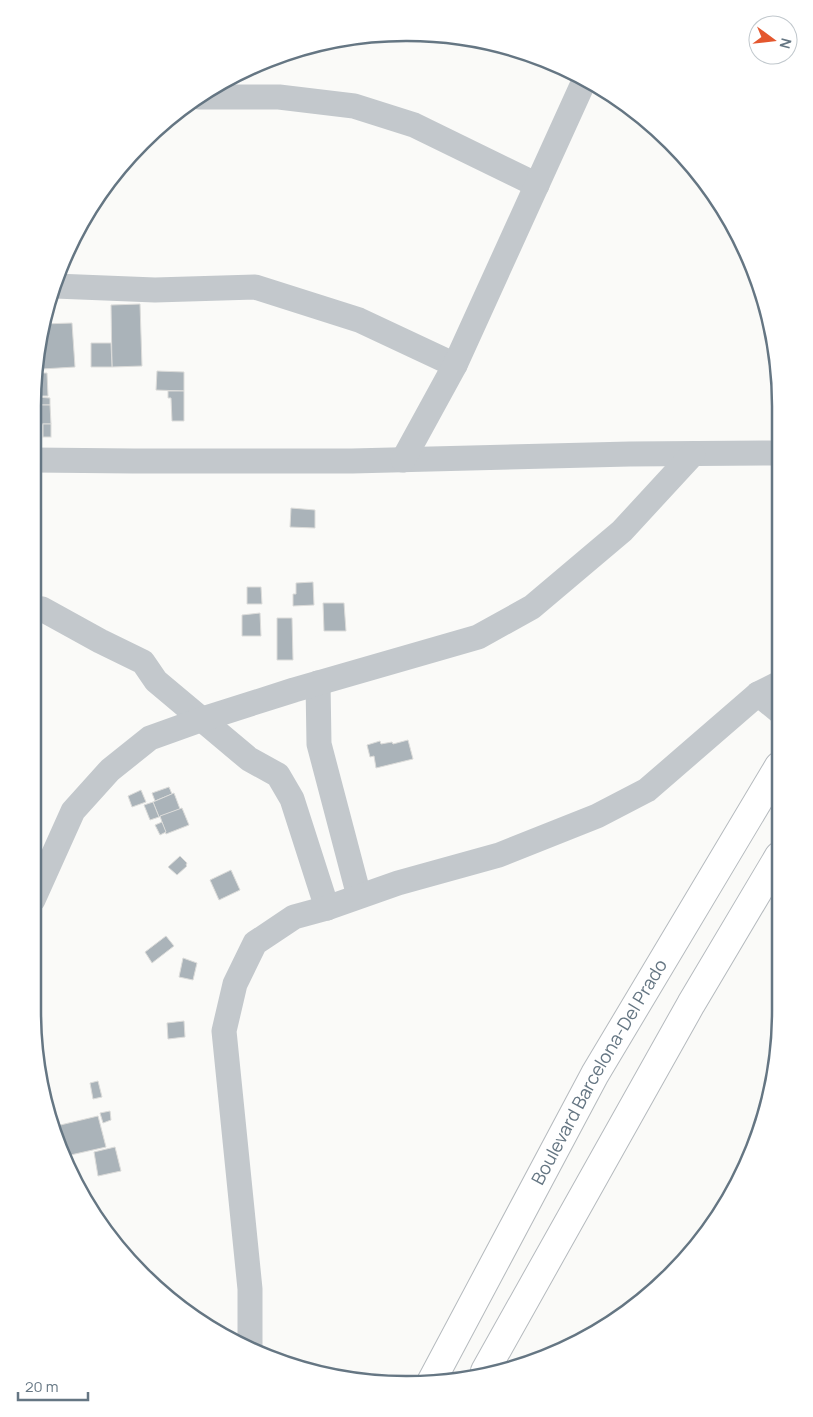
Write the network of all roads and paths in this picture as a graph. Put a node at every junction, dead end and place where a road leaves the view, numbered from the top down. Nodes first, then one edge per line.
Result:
1 (582, 86) edge
2 (212, 98) edge
3 (537, 185) junction
4 (62, 286) edge
5 (454, 366) junction
6 (772, 453) edge
7 (693, 454) junction
8 (41, 460) edge
9 (403, 460) junction
10 (41, 609) edge
11 (318, 683) junction
12 (768, 689) edge
13 (203, 719) junction
14 (772, 778) edge
15 (772, 868) edge
16 (41, 882) edge
17 (359, 896) junction
18 (327, 908) junction
19 (250, 1340) edge
20 (488, 1367) edge
21 (435, 1375) edge

1 - 3 street
2 - 3 street
3 - 5 street
4 - 5 street
5 - 9 street
6 - 7 street
7 - 9 street
7 - 11 street
8 - 9 street
10 - 13 street
11 - 13 street
11 - 17 street
12 - 17 street
13 - 16 street
13 - 18 street
14 - 21 main road, Boulevard Barcelona-Del Prado
15 - 20 main road
17 - 18 street
18 - 19 street

